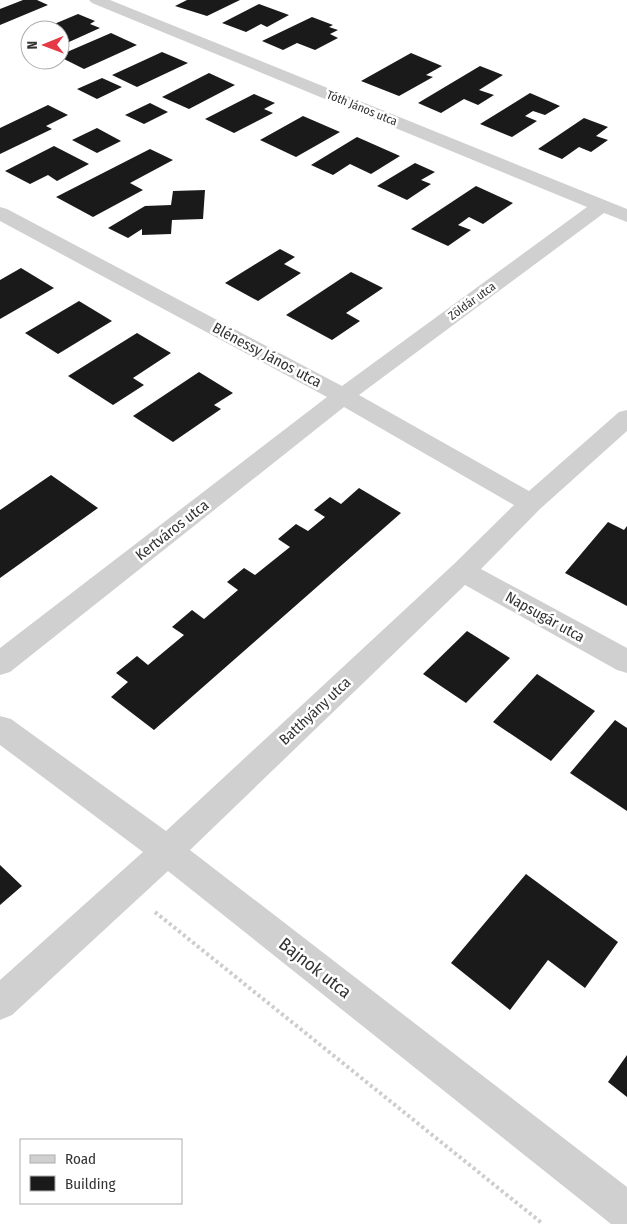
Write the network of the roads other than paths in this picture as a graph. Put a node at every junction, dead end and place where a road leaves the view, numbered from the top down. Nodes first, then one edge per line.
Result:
1 (97, 0) edge
2 (601, 206) junction
3 (0, 213) edge
4 (627, 216) edge
5 (344, 396) junction
6 (627, 418) edge
7 (531, 503) junction
8 (463, 571) junction
9 (627, 662) edge
10 (0, 664) edge
11 (0, 728) edge
12 (167, 851) junction
13 (0, 1002) edge
14 (627, 1212) edge

1 - 2 street, Tóth János utca
2 - 4 street, Tóth János utca
2 - 5 street, Zöldár utca
3 - 5 street, Blénessy János utca
5 - 7 street, Blénessy János utca
5 - 10 street, Kertváros utca
6 - 7 street, Batthyány utca
7 - 8 street, Batthyány utca
8 - 9 street, Napsugár utca
8 - 12 street, Batthyány utca
11 - 12 street, Bajnok utca
12 - 13 street, Batthyány utca
12 - 14 street, Bajnok utca

